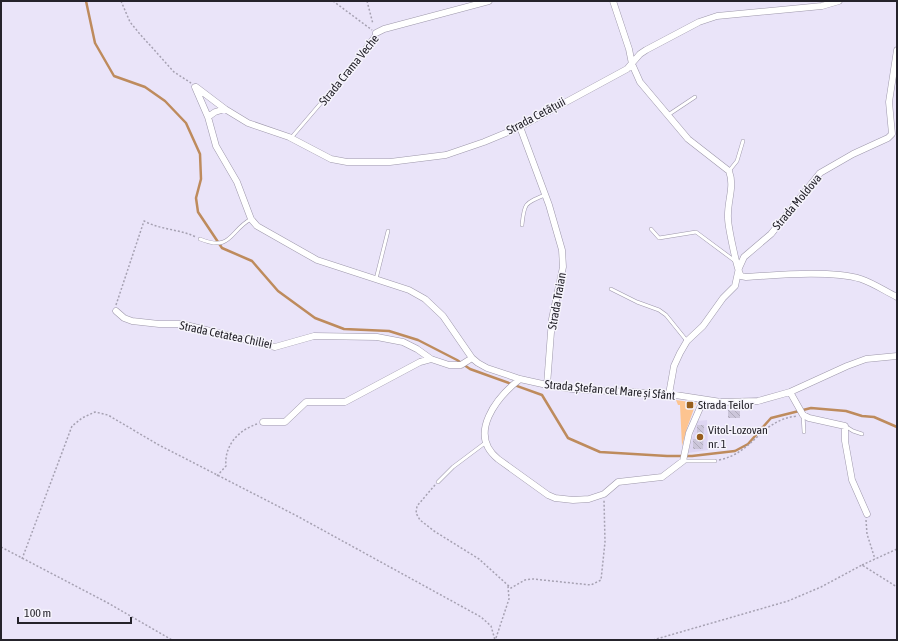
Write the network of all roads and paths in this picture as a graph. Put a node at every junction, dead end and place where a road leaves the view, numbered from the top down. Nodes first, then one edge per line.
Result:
1 (121, 1) edge
2 (333, 1) edge
3 (367, 1) edge
4 (489, 1) edge
5 (613, 1) edge
6 (839, 1) edge
7 (373, 24) dead end
8 (376, 33) junction
9 (897, 50) edge
10 (632, 64) junction
11 (195, 87) junction
12 (695, 97) dead end
13 (225, 109) junction
14 (668, 115) junction
15 (208, 118) junction
16 (520, 126) junction
17 (895, 134) edge
18 (291, 138) junction
19 (743, 141) dead end
20 (729, 171) junction
21 (545, 195) junction
22 (251, 219) junction
23 (522, 225) dead end
24 (652, 229) dead end
25 (388, 231) dead end
26 (200, 239) joint
27 (735, 260) junction
28 (739, 272) junction
29 (376, 279) junction
30 (611, 289) dead end
31 (897, 296) edge
32 (116, 311) joint
33 (687, 341) junction
34 (897, 356) edge
35 (431, 359) junction
36 (467, 362) junction
37 (516, 383) junction
38 (547, 385) junction
39 (790, 392) junction
40 (669, 394) junction
41 (703, 401) junction
42 (803, 415) junction
43 (263, 422) joint
44 (845, 426) junction
45 (804, 432) dead end
46 (862, 434) dead end
47 (485, 442) junction
48 (683, 461) junction
49 (716, 461) joint
50 (217, 476) junction
51 (438, 482) joint
52 (604, 494) junction
53 (867, 514) joint
54 (1, 547) edge
55 (897, 549) edge
56 (22, 559) junction
57 (875, 559) junction
58 (862, 565) junction
59 (508, 585) junction
60 (897, 587) edge
61 (172, 640) edge
62 (495, 640) edge
63 (653, 640) edge

1 - 11 path
2 - 8 path
3 - 7 path
4 - 8 street, Strada Crama Veche
5 - 10 street
6 - 10 street, Strada Cetățuii
8 - 18 lane, Strada Crama Veche
9 - 17 street, Strada Moldova
10 - 14 street
10 - 16 street, Strada Cetățuii
11 - 13 street, Strada Cetățuii
11 - 15 street, Strada Ștefan cel Mare și Sfânt
12 - 14 lane
13 - 15 street
13 - 18 street, Strada Cetățuii
14 - 20 street
15 - 22 street, Strada Ștefan cel Mare și Sfânt
16 - 18 street, Strada Cetățuii
16 - 21 street, Strada Traian
17 - 28 street, Strada Moldova
19 - 20 lane
20 - 27 street
21 - 23 lane
21 - 38 street, Strada Traian
22 - 26 lane
22 - 29 street, Strada Ștefan cel Mare și Sfânt
24 - 27 lane
25 - 29 lane
26 - 32 path
27 - 28 street
28 - 31 street
28 - 33 street, Strada Moldova
29 - 36 street, Strada Ștefan cel Mare și Sfânt
30 - 33 lane
32 - 35 street, Strada Cetatea Chiliei
33 - 40 street, Strada Moldova
34 - 39 street, Strada Ștefan cel Mare și Sfânt
35 - 36 street, Strada Cetatea Chiliei
35 - 43 street
36 - 37 street, Strada Ștefan cel Mare și Sfânt
37 - 38 street, Strada Ștefan cel Mare și Sfânt
37 - 47 street
38 - 40 street, Strada Ștefan cel Mare și Sfânt
39 - 41 street, Strada Ștefan cel Mare și Sfânt
39 - 42 street
40 - 41 street, Strada Ștefan cel Mare și Sfânt
41 - 48 street
42 - 44 street
42 - 45 lane
42 - 49 path
43 - 50 path
44 - 46 lane
44 - 53 street
47 - 51 lane
47 - 52 street
48 - 49 lane
48 - 52 street
50 - 56 path
50 - 62 path
51 - 59 path
52 - 59 path
53 - 57 path
54 - 56 path
55 - 57 path
56 - 61 path
57 - 58 path
58 - 60 path
58 - 63 path
59 - 62 path

